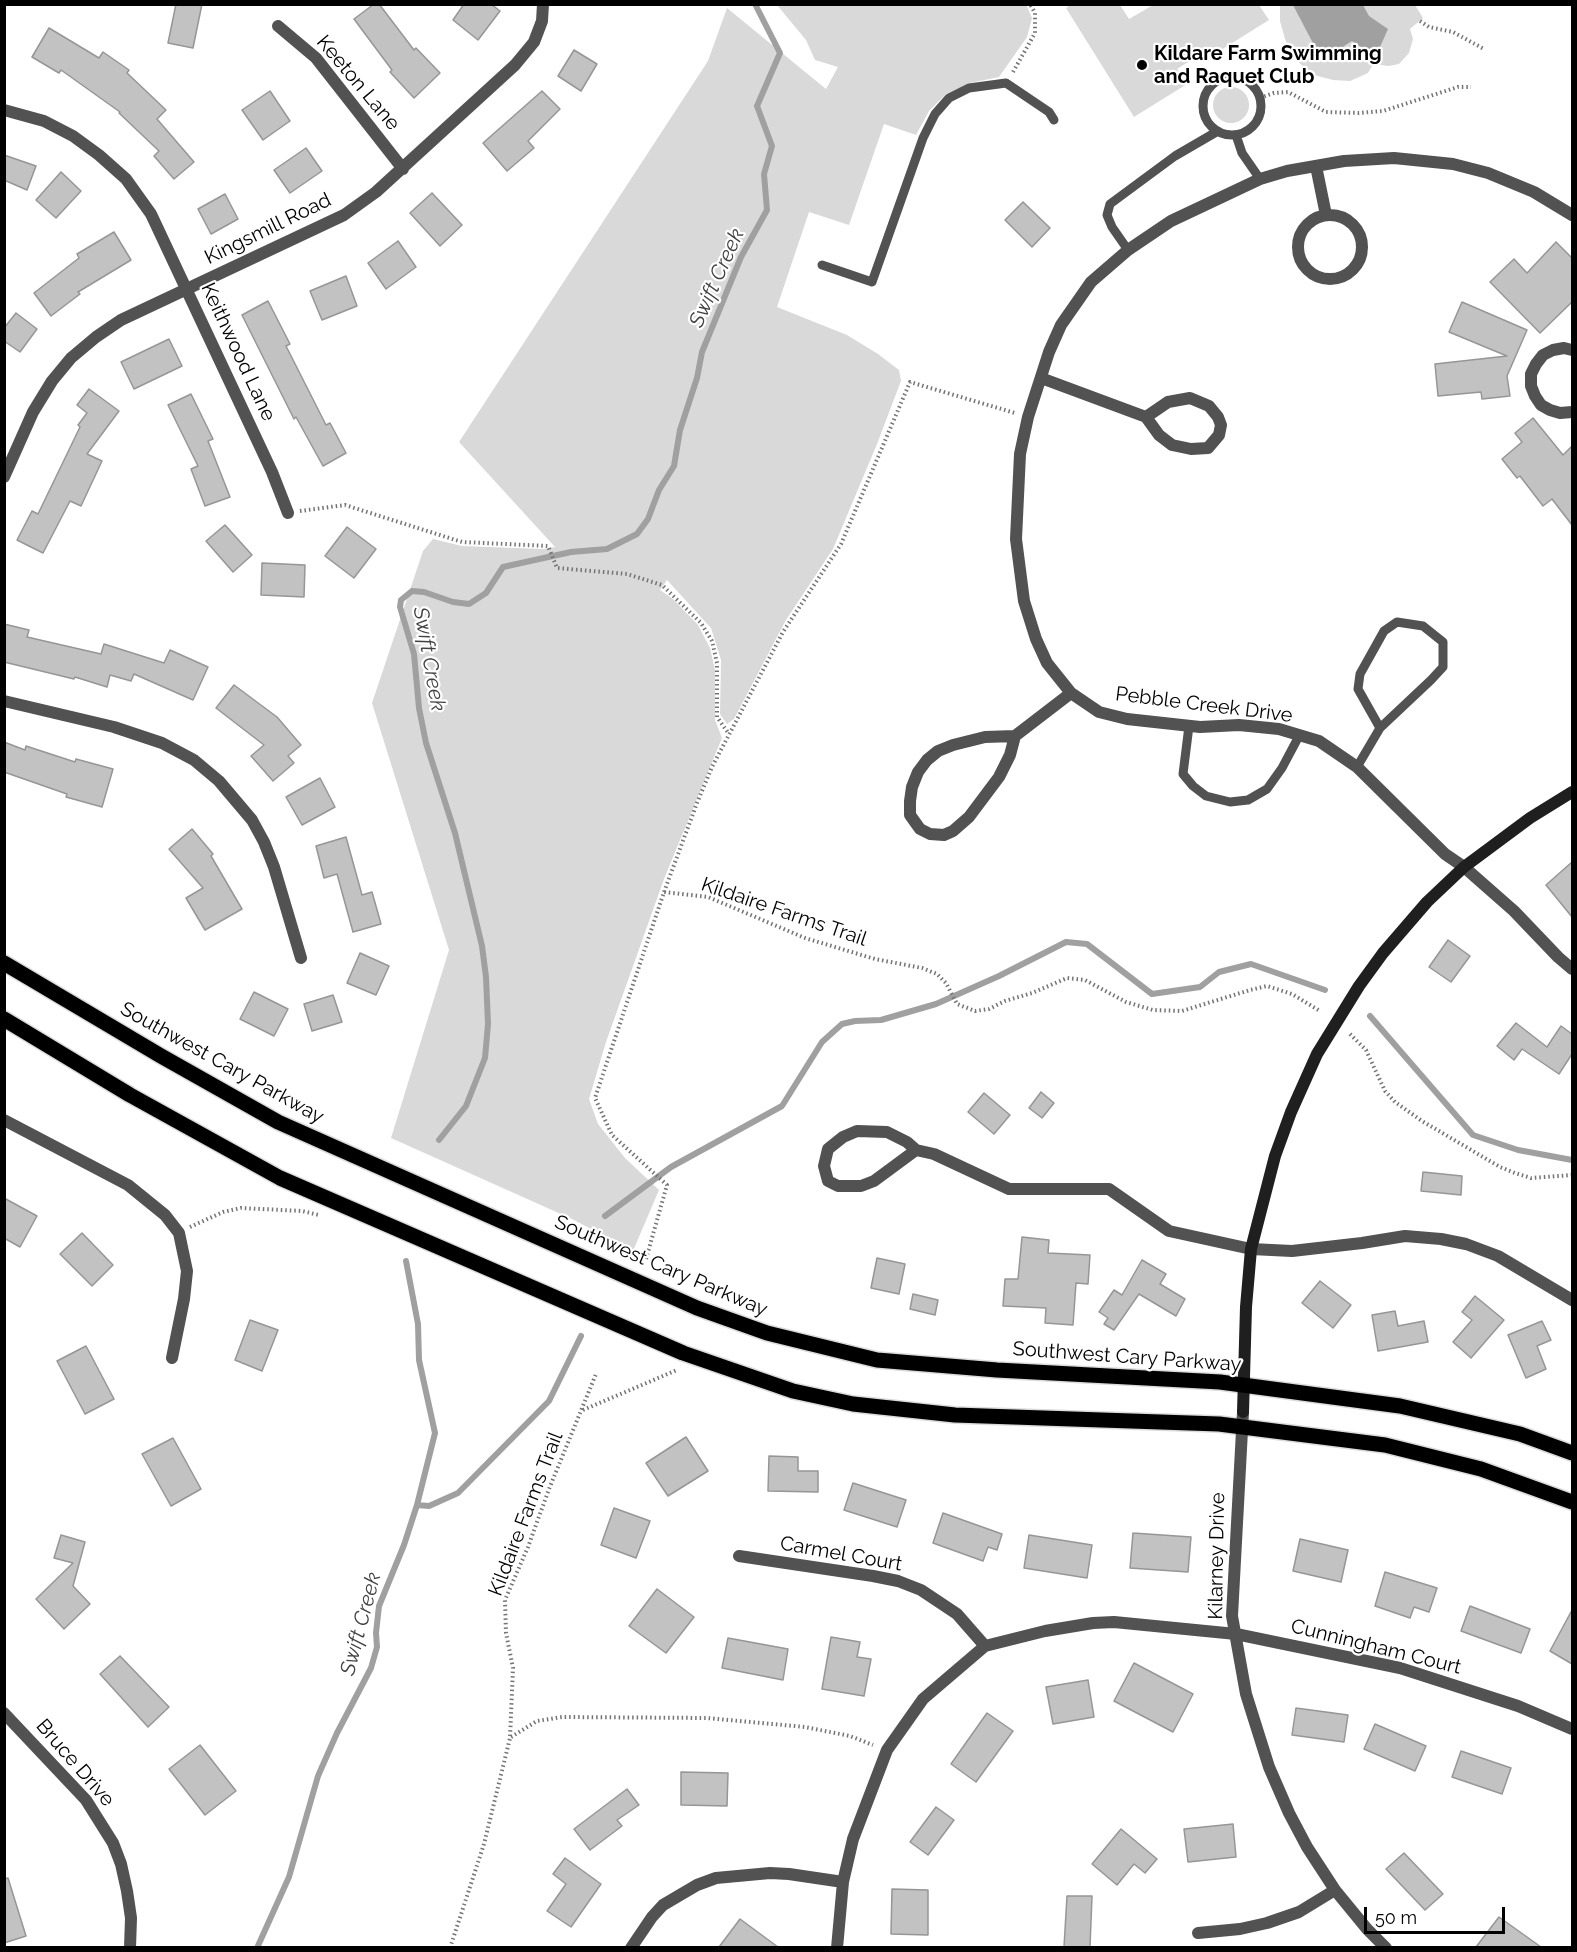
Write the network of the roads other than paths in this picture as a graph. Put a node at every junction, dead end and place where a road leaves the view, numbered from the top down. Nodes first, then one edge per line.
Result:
1 (543, 4) edge
2 (278, 26) dead end
3 (4, 110) edge
4 (1054, 120) dead end
5 (1218, 131) junction
6 (1236, 135) junction
7 (1317, 166) junction
8 (403, 169) junction
9 (1260, 179) junction
10 (1326, 215) junction
11 (1572, 215) edge
12 (1128, 249) junction
13 (822, 265) dead end
14 (187, 290) junction
15 (1572, 350) edge
16 (1041, 378) junction
17 (1572, 412) edge
18 (1146, 417) junction
19 (4, 477) edge
20 (288, 513) road end
21 (1071, 693) junction
22 (4, 701) edge
23 (1189, 726) junction
24 (1380, 728) junction
25 (1015, 736) junction
26 (1299, 736) junction
27 (1357, 767) junction
28 (1572, 792) edge
29 (1464, 867) junction
30 (301, 958) dead end
31 (4, 963) edge
32 (1572, 969) edge
33 (4, 1019) edge
34 (4, 1120) edge
35 (916, 1150) junction
36 (1251, 1249) junction
37 (1572, 1300) edge
38 (172, 1358) dead end
39 (1243, 1385) junction
40 (1242, 1420) junction
41 (1572, 1453) edge
42 (1572, 1502) edge
43 (738, 1556) dead end
44 (1236, 1634) junction
45 (986, 1646) junction
46 (4, 1713) edge
47 (1572, 1729) edge
48 (843, 1882) junction
49 (1335, 1890) junction
50 (1198, 1933) dead end
51 (130, 1947) edge
52 (631, 1947) edge
53 (837, 1947) edge
54 (1386, 1947) edge

1 - 8 street, Kingsmill Road
2 - 8 street, Keeton Lane
3 - 14 street, Keithwood Lane
4 - 13 lane
5 - 6 lane
5 - 6 lane
5 - 12 lane
6 - 9 lane
7 - 9 street, Pebble Creek Drive
7 - 10 street
7 - 11 street, Pebble Creek Drive
8 - 14 street, Kingsmill Road
9 - 12 street, Pebble Creek Drive
10 - 10 street
12 - 16 street, Pebble Creek Drive
14 - 19 street, Kingsmill Road
14 - 20 street, Keithwood Lane
15 - 17 street
16 - 18 street
16 - 21 street, Pebble Creek Drive
18 - 18 street
21 - 23 street, Pebble Creek Drive
21 - 25 street
22 - 30 street
23 - 26 street, Pebble Creek Drive
23 - 26 lane
24 - 24 lane
24 - 27 lane
25 - 25 street
26 - 27 street, Pebble Creek Drive
27 - 29 street, Pebble Creek Drive
28 - 29 street
29 - 32 street, Pebble Creek Drive
29 - 36 street
31 - 39 main road, Southwest Cary Parkway
33 - 40 main road
34 - 38 street
35 - 35 street
35 - 36 street
36 - 37 street
36 - 39 street
39 - 40 street
39 - 41 main road, Southwest Cary Parkway
40 - 42 main road
40 - 44 street, Kilarney Drive
43 - 45 street, Carmel Court
44 - 45 street, Cunningham Court
44 - 47 street, Cunningham Court
44 - 49 street, Kilarney Drive
45 - 48 street
46 - 51 street, Bruce Drive
48 - 52 street
48 - 53 street
49 - 50 street
49 - 54 street, Kilarney Drive

